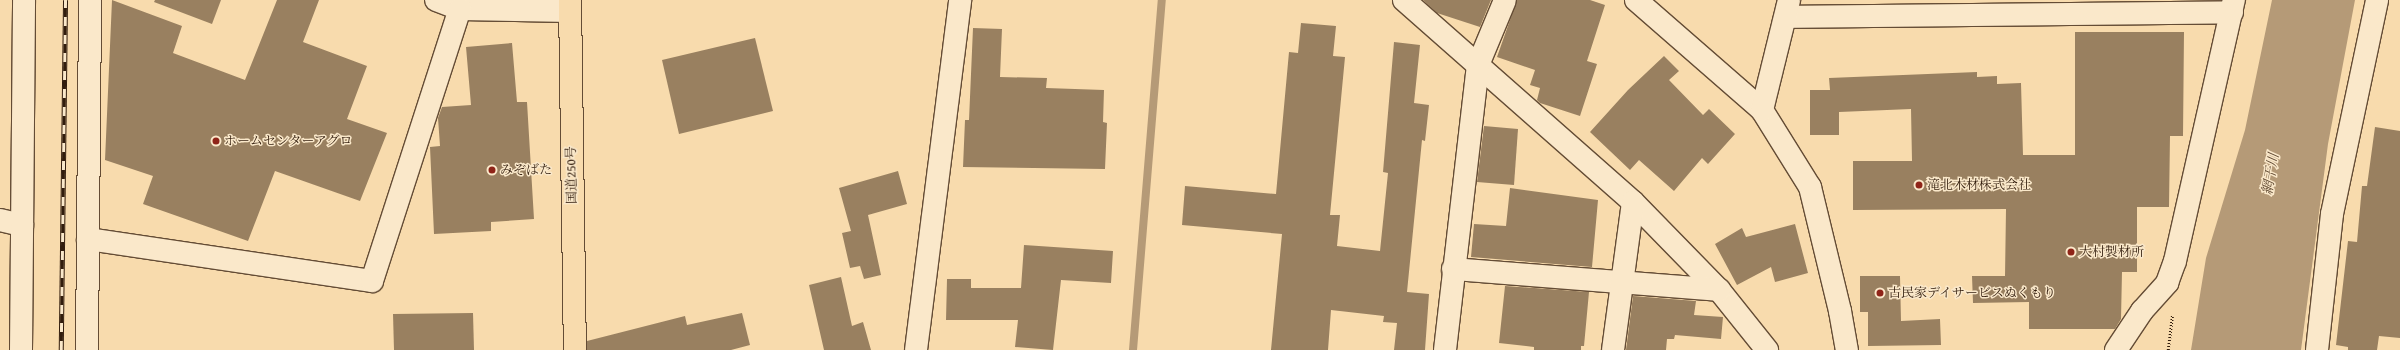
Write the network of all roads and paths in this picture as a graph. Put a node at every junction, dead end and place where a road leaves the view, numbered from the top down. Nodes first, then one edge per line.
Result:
1 (24, 0) edge
2 (90, 0) edge
3 (436, 0) edge
4 (960, 0) edge
5 (1404, 0) edge
6 (1505, 0) edge
7 (1636, 0) edge
8 (2378, 0) edge
9 (570, 5) edge
10 (2233, 6) edge
11 (460, 9) junction
12 (1788, 9) edge
13 (1478, 65) junction
14 (1762, 110) junction
15 (1633, 202) junction
16 (0, 220) edge
17 (22, 225) junction
18 (88, 239) junction
19 (1453, 269) junction
20 (1620, 284) junction
21 (1719, 290) junction
22 (21, 350) edge
23 (87, 350) edge
24 (575, 350) edge
25 (916, 350) edge
26 (1445, 350) edge
27 (1613, 350) edge
28 (1767, 350) edge
29 (1847, 350) edge
30 (2116, 350) edge
31 (2317, 350) edge

1 - 17 street
2 - 18 street
3 - 11 street
4 - 25 street
5 - 13 street
6 - 13 street
7 - 14 street
8 - 31 street
9 - 11 street
9 - 24 highway, 国道250号
10 - 12 street
10 - 30 street
11 - 18 street
12 - 14 street
13 - 15 street
13 - 19 street
14 - 29 street
15 - 20 street
15 - 21 street
16 - 17 street
17 - 22 street
18 - 23 street
19 - 20 street
19 - 26 street
20 - 21 street
20 - 27 street
21 - 28 street

